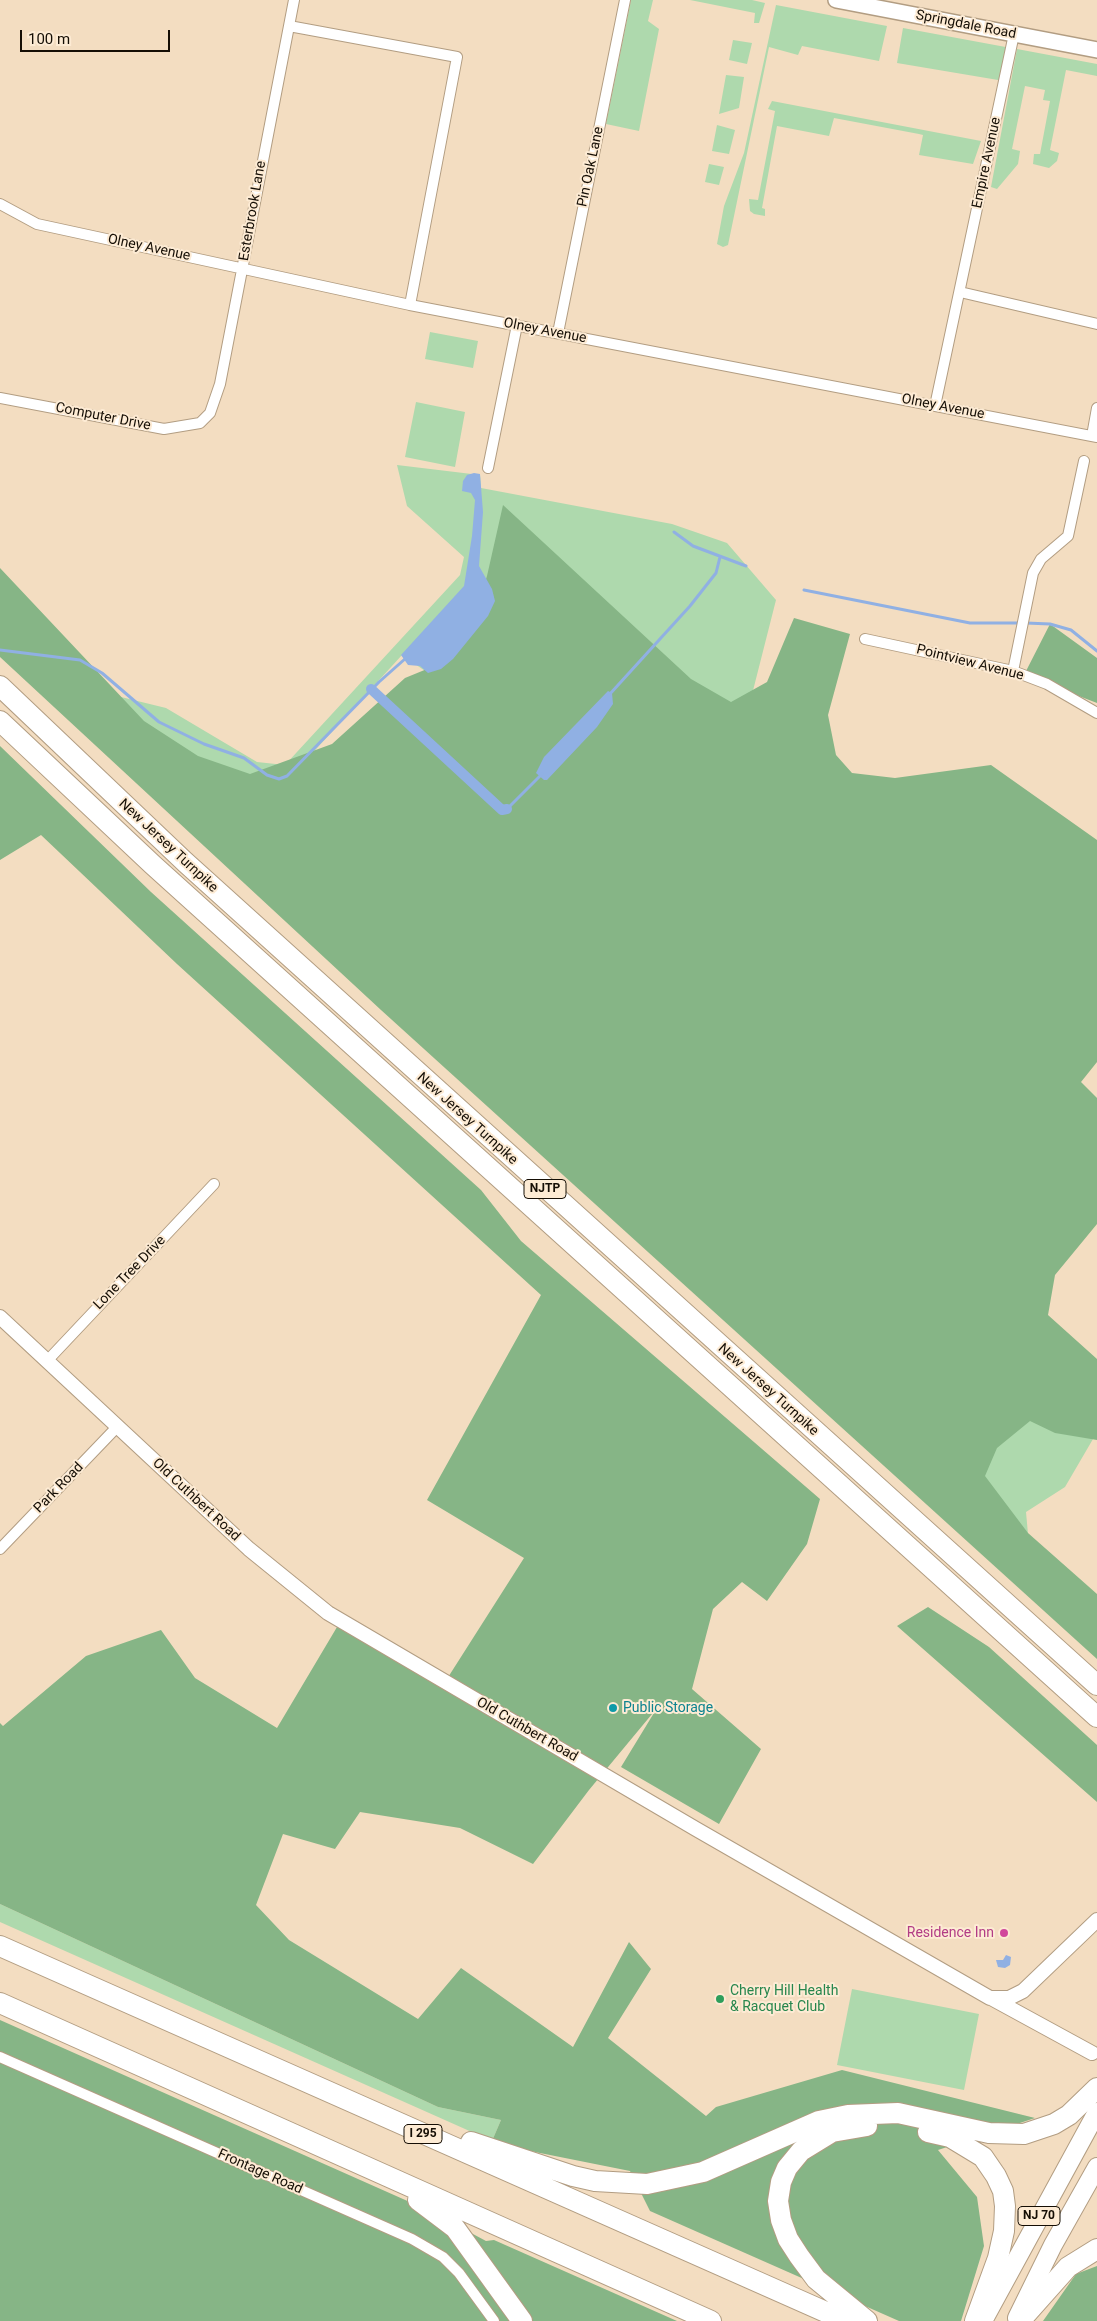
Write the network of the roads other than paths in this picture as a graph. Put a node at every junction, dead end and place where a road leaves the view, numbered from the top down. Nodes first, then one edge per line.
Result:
1 (294, 0) edge
2 (625, 0) edge
3 (836, 0) edge
4 (289, 26) junction
5 (1014, 34) junction
6 (1097, 50) edge
7 (0, 204) edge
8 (242, 269) junction
9 (960, 292) junction
10 (410, 304) junction
11 (1097, 324) edge
12 (517, 325) junction
13 (558, 333) junction
14 (0, 398) edge
15 (935, 406) junction
16 (1097, 408) edge
17 (204, 419) joint
18 (1094, 437) edge
19 (1084, 461) dead end
20 (488, 468) dead end
21 (865, 639) dead end
22 (1014, 671) junction
23 (0, 686) edge
24 (1097, 713) edge
25 (0, 721) edge
26 (214, 1184) dead end
27 (0, 1317) edge
28 (47, 1361) junction
29 (117, 1427) junction
30 (0, 1549) edge
31 (1097, 1685) edge
32 (1097, 1717) edge
33 (1097, 1920) edge
34 (0, 1946) edge
35 (990, 1998) junction
36 (0, 2003) edge
37 (1092, 2053) dead end
38 (0, 2058) edge
39 (284, 2073) junction
40 (1097, 2088) edge
41 (1097, 2112) edge
42 (320, 2146) junction
43 (1097, 2166) edge
44 (1097, 2248) edge
45 (494, 2321) edge
46 (522, 2321) edge
47 (710, 2321) edge
48 (846, 2321) edge
49 (867, 2321) edge
50 (976, 2321) edge
51 (983, 2321) edge
52 (1016, 2321) edge
53 (1020, 2321) edge

1 - 4 street, Esterbrook Lane
2 - 13 street, Pin Oak Lane
3 - 5 main road, Springdale Road
4 - 8 street, Esterbrook Lane
4 - 10 street
5 - 6 main road, Springdale Road
5 - 9 street, Empire Avenue
7 - 8 street, Olney Avenue
8 - 10 street, Olney Avenue
8 - 17 street, Esterbrook Lane
9 - 11 street
9 - 15 street, Empire Avenue
10 - 12 street, Olney Avenue
12 - 13 street, Olney Avenue
12 - 20 street
13 - 15 street, Olney Avenue
14 - 17 street, Computer Drive
15 - 18 street, Olney Avenue
16 - 18 street
19 - 22 street
21 - 22 street, Pointview Avenue
22 - 24 street, Pointview Avenue
23 - 31 highway, New Jersey Turnpike / NJTP
25 - 32 highway, New Jersey Turnpike / NJTP
26 - 28 street, Lone Tree Drive
27 - 28 street, Old Cuthbert Road
28 - 29 street, Old Cuthbert Road
29 - 30 street, Park Road
29 - 35 street, Old Cuthbert Road
33 - 35 street
34 - 39 highway, I 295
35 - 37 street, Old Cuthbert Road
36 - 42 highway
38 - 45 street, Frontage Road
39 - 40 highway
39 - 48 highway, I 295
41 - 51 highway, NJ 70
42 - 46 highway
42 - 47 highway
43 - 52 highway, NJ 70
44 - 53 highway
49 - 50 highway

